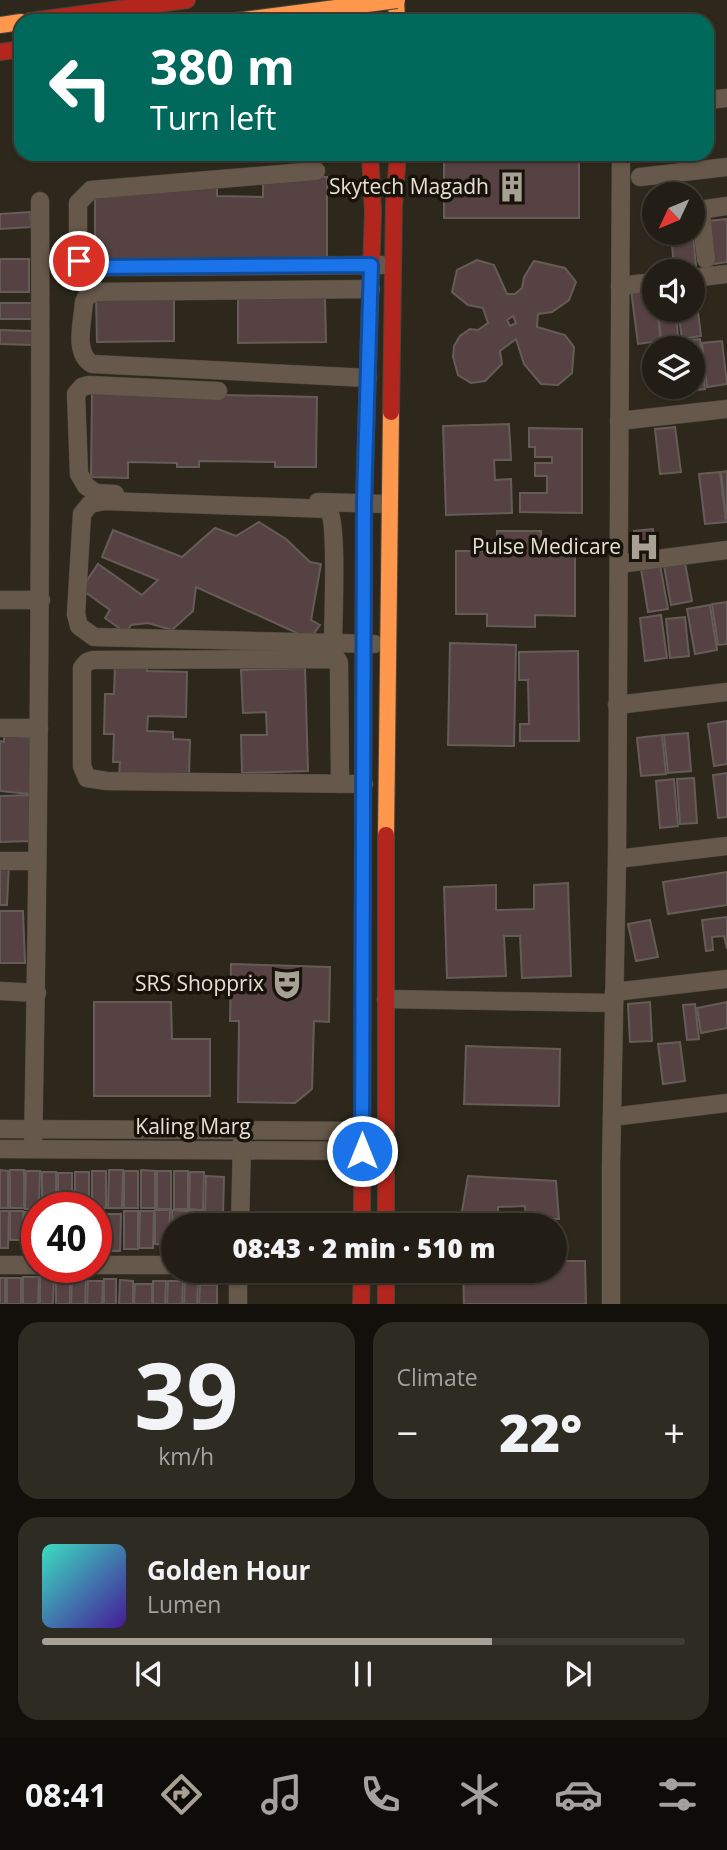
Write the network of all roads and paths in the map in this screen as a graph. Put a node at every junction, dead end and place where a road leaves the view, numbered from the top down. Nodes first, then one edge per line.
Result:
1 (187, 0) edge
2 (396, 0) edge
3 (82, 14) edge
4 (289, 14) edge
5 (370, 161) edge
6 (397, 161) edge
7 (621, 161) edge
8 (727, 167) edge
9 (316, 171) dead end
10 (640, 177) dead end
11 (40, 201) dead end
12 (727, 206) edge
13 (706, 258) dead end
14 (371, 265) junction
15 (393, 265) junction
16 (727, 274) edge
17 (705, 277) edge
18 (642, 283) edge
19 (620, 286) junction
20 (371, 289) junction
21 (368, 378) junction
22 (218, 391) dead end
23 (727, 409) edge
24 (619, 421) junction
25 (364, 503) junction
26 (388, 504) junction
27 (727, 550) edge
28 (620, 564) junction
29 (0, 600) edge
30 (41, 600) junction
31 (333, 643) junction
32 (364, 644) junction
33 (388, 644) junction
34 (727, 692) edge
35 (617, 705) junction
36 (0, 728) edge
37 (39, 728) junction
38 (386, 748) junction
39 (364, 750) junction
40 (340, 784) junction
41 (364, 784) junction
42 (727, 846) edge
43 (617, 859) junction
44 (0, 860) edge
45 (37, 861) junction
46 (727, 979) edge
47 (0, 991) edge
48 (37, 993) junction
49 (614, 998) junction
50 (386, 999) junction
51 (727, 1103) edge
52 (612, 1117) junction
53 (0, 1129) edge
54 (33, 1129) junction
55 (242, 1130) junction
56 (362, 1131) junction
57 (386, 1131) junction
58 (0, 1149) edge
59 (33, 1149) junction
60 (242, 1150) junction
61 (362, 1151) junction
62 (386, 1152) junction
63 (240, 1213) edge
64 (362, 1213) edge
65 (386, 1213) edge
66 (0, 1265) edge
67 (21, 1265) edge
68 (112, 1265) edge
69 (161, 1265) edge
70 (238, 1283) edge
71 (362, 1283) edge
72 (386, 1283) edge
73 (238, 1304) edge
74 (362, 1304) edge
75 (386, 1304) edge
76 (611, 1304) edge

1 - 3 main road
2 - 4 main road, bridge
5 - 14 main road
6 - 15 main road
7 - 19 street
8 - 10 street
9 - 14 street
11 - 30 street
12 - 13 street
14 - 15 street
14 - 20 main road
15 - 26 main road
16 - 17 street
18 - 19 street
19 - 24 street
20 - 21 main road
20 - 21 street
21 - 25 main road
22 - 25 street
23 - 24 street
24 - 28 street
25 - 26 street
25 - 32 main road
26 - 33 main road
27 - 28 street
28 - 35 street
29 - 30 street
30 - 37 street
31 - 31 street
31 - 32 street
32 - 33 street
32 - 39 main road
33 - 38 main road
34 - 35 street
35 - 43 street
36 - 37 street
37 - 45 street
38 - 39 main road
38 - 50 main road
39 - 41 main road
40 - 40 street
40 - 41 street
41 - 56 main road
42 - 43 street
43 - 49 street
44 - 45 street
45 - 48 street
46 - 49 street
47 - 48 street
48 - 54 street
49 - 50 street
49 - 52 street
50 - 57 main road
51 - 52 street
52 - 76 street
53 - 54 street, Kaling Marg
54 - 55 street, Kaling Marg
54 - 59 street
55 - 56 street, Kaling Marg
55 - 60 street
56 - 57 street, Kaling Marg
56 - 61 main road
57 - 62 main road
58 - 59 street, Kaling Marg
59 - 60 street, Kaling Marg
60 - 61 street, Kaling Marg
60 - 63 street
61 - 62 street, Kaling Marg
61 - 64 main road
62 - 65 main road
66 - 67 street
68 - 69 street
70 - 73 street
71 - 74 main road
72 - 75 main road

